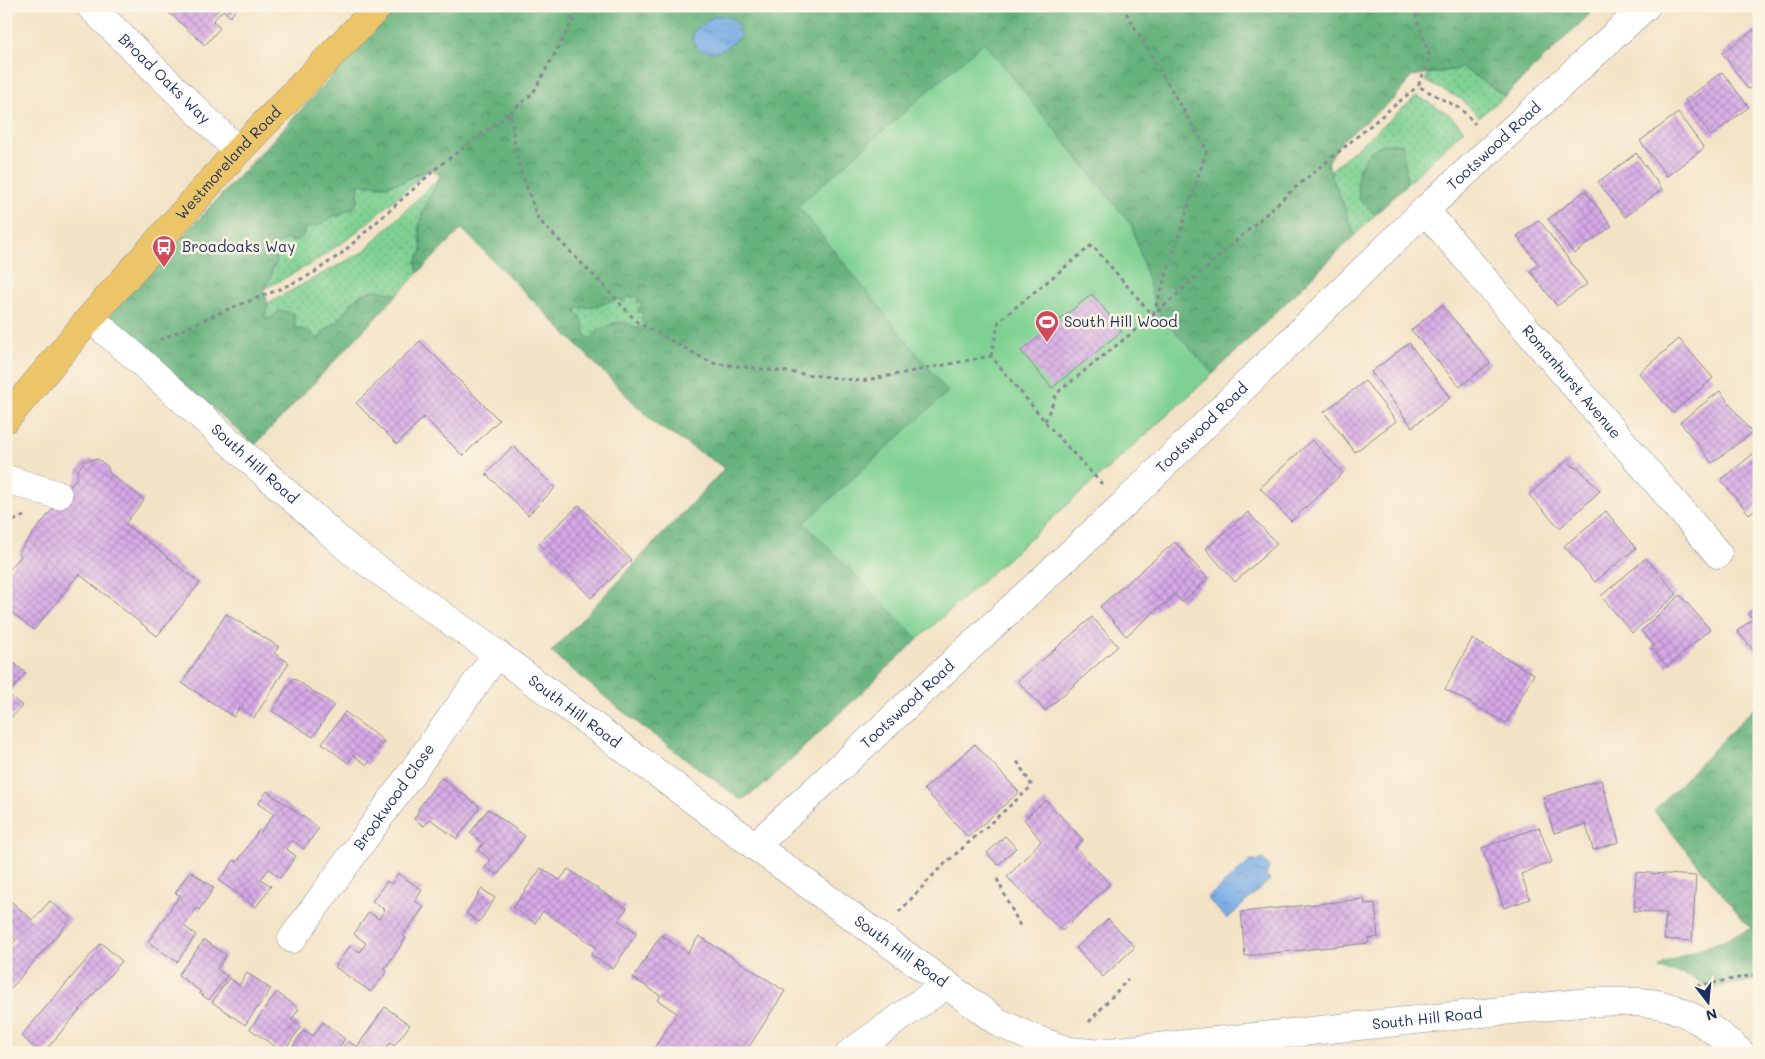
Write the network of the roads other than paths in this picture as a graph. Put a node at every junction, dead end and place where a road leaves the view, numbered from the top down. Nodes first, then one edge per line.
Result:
1 (90, 6) edge
2 (379, 6) edge
3 (1646, 6) edge
4 (238, 150) junction
5 (1425, 210) junction
6 (90, 318) junction
7 (6, 419) edge
8 (6, 479) edge
9 (58, 495) dead end
10 (1718, 554) dead end
11 (497, 654) junction
12 (755, 846) junction
13 (292, 939) dead end
14 (947, 984) junction
15 (850, 1053) edge
16 (1092, 1053) edge
17 (1100, 1053) edge
18 (1741, 1053) edge

1 - 4 street, Broad Oaks Way
2 - 4 main road, Westmoreland Road
3 - 5 street, Tootswood Road
4 - 6 main road, Westmoreland Road
5 - 10 street, Romanhurst Avenue
5 - 12 street, Tootswood Road
6 - 7 main road, Westmoreland Road
6 - 11 street, South Hill Road
8 - 9 street
11 - 12 street, South Hill Road
11 - 13 street, Brookwood Close
12 - 14 street, South Hill Road
14 - 15 street
14 - 16 street, South Hill Road
17 - 18 street, South Hill Road

